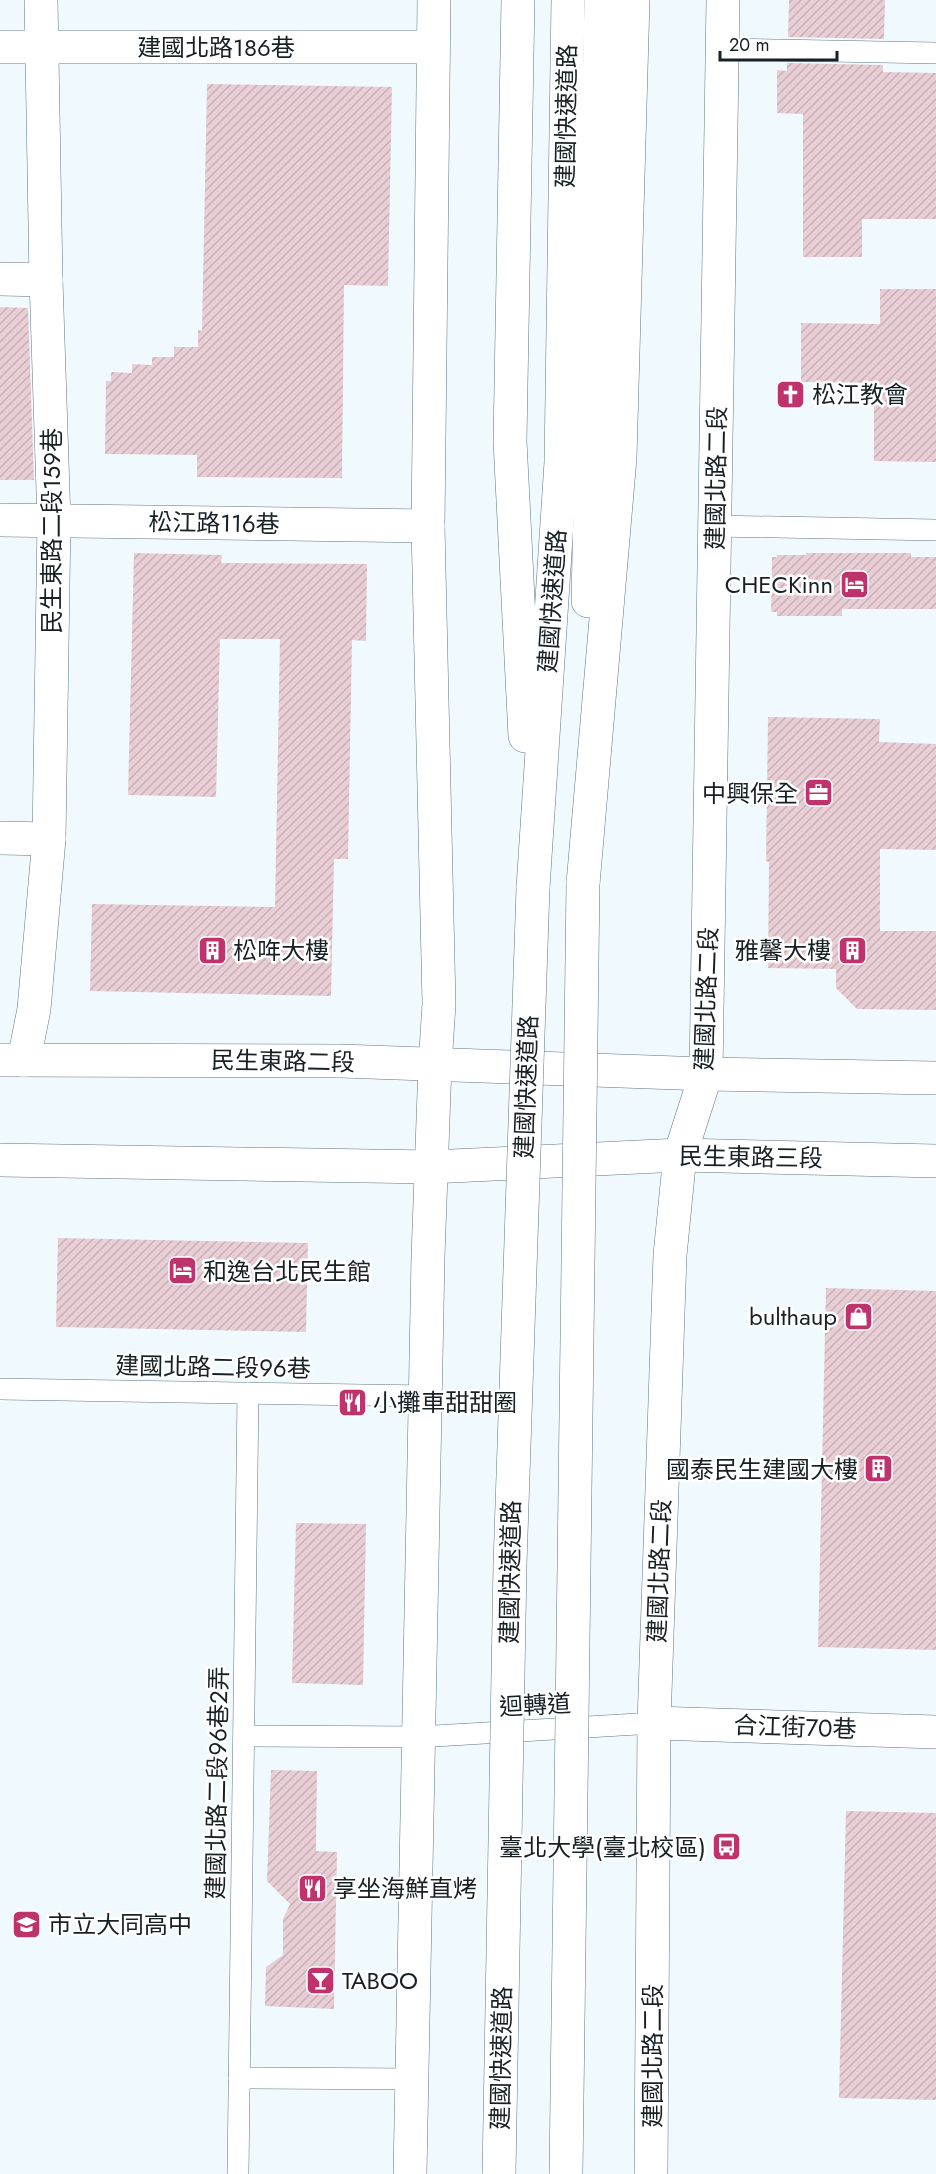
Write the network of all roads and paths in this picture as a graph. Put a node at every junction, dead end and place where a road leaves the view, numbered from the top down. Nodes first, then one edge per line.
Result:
1 (41, 0) edge
2 (434, 0) edge
3 (518, 0) edge
4 (568, 0) edge
5 (601, 0) edge
6 (633, 0) edge
7 (723, 0) edge
8 (0, 47) edge
9 (41, 47) junction
10 (432, 47) junction
11 (723, 49) junction
12 (936, 53) edge
13 (0, 279) edge
14 (46, 280) junction
15 (0, 520) edge
16 (54, 521) junction
17 (428, 526) junction
18 (715, 526) junction
19 (936, 530) edge
20 (0, 838) edge
21 (49, 839) junction
22 (583, 884) junction
23 (533, 888) junction
24 (12, 1060) edge
25 (435, 1065) junction
26 (706, 1074) junction
27 (936, 1078) edge
28 (680, 1155) junction
29 (0, 1160) edge
30 (936, 1161) edge
31 (430, 1167) junction
32 (0, 1389) edge
33 (248, 1393) junction
34 (425, 1396) junction
35 (654, 1723) junction
36 (936, 1732) edge
37 (244, 1736) junction
38 (418, 1737) junction
39 (239, 2078) junction
40 (413, 2079) junction
41 (237, 2174) edge
42 (410, 2174) edge
43 (499, 2174) edge
44 (566, 2174) edge
45 (651, 2174) edge

1 - 9 main road, 民生東路二段159巷
2 - 10 main road
3 - 23 main road
4 - 23 main road, 建國快速道路
5 - 22 main road, 建國快速道路
6 - 22 main road
7 - 11 main road, 建國北路二段
8 - 9 main road, 建國北路186巷
9 - 10 main road, 建國北路186巷
9 - 14 main road, 民生東路二段159巷
10 - 17 main road
11 - 12 lane
11 - 18 main road, 建國北路二段
13 - 14 main road
14 - 16 main road, 民生東路二段159巷
15 - 16 main road, 松江路116巷
16 - 17 main road, 松江路116巷
16 - 21 main road, 民生東路二段159巷
17 - 25 main road
18 - 19 lane
18 - 26 main road, 建國北路二段
20 - 21 main road
21 - 24 main road, 民生東路二段159巷
22 - 44 main road, 建國快速道路, bridge
23 - 43 main road, 建國快速道路, bridge
24 - 25 main road, 民生東路二段
25 - 26 main road, 民生東路二段
25 - 31 main road
26 - 27 main road
26 - 28 main road, 建國北路二段
28 - 30 main road, 民生東路三段
28 - 31 main road, 民生東路三段
28 - 35 main road, 建國北路二段
29 - 31 main road
31 - 34 main road
32 - 33 lane, 建國北路二段96巷
33 - 34 lane, 建國北路二段96巷
33 - 37 lane, 建國北路二段96巷2弄
34 - 38 main road
35 - 36 main road, 合江街70巷
35 - 38 lane, 迴轉道
35 - 45 main road, 建國北路二段
37 - 38 lane, 迴轉道
37 - 39 lane, 建國北路二段96巷2弄
38 - 40 main road
39 - 40 lane
39 - 41 lane, 建國北路二段96巷2弄
40 - 42 main road

